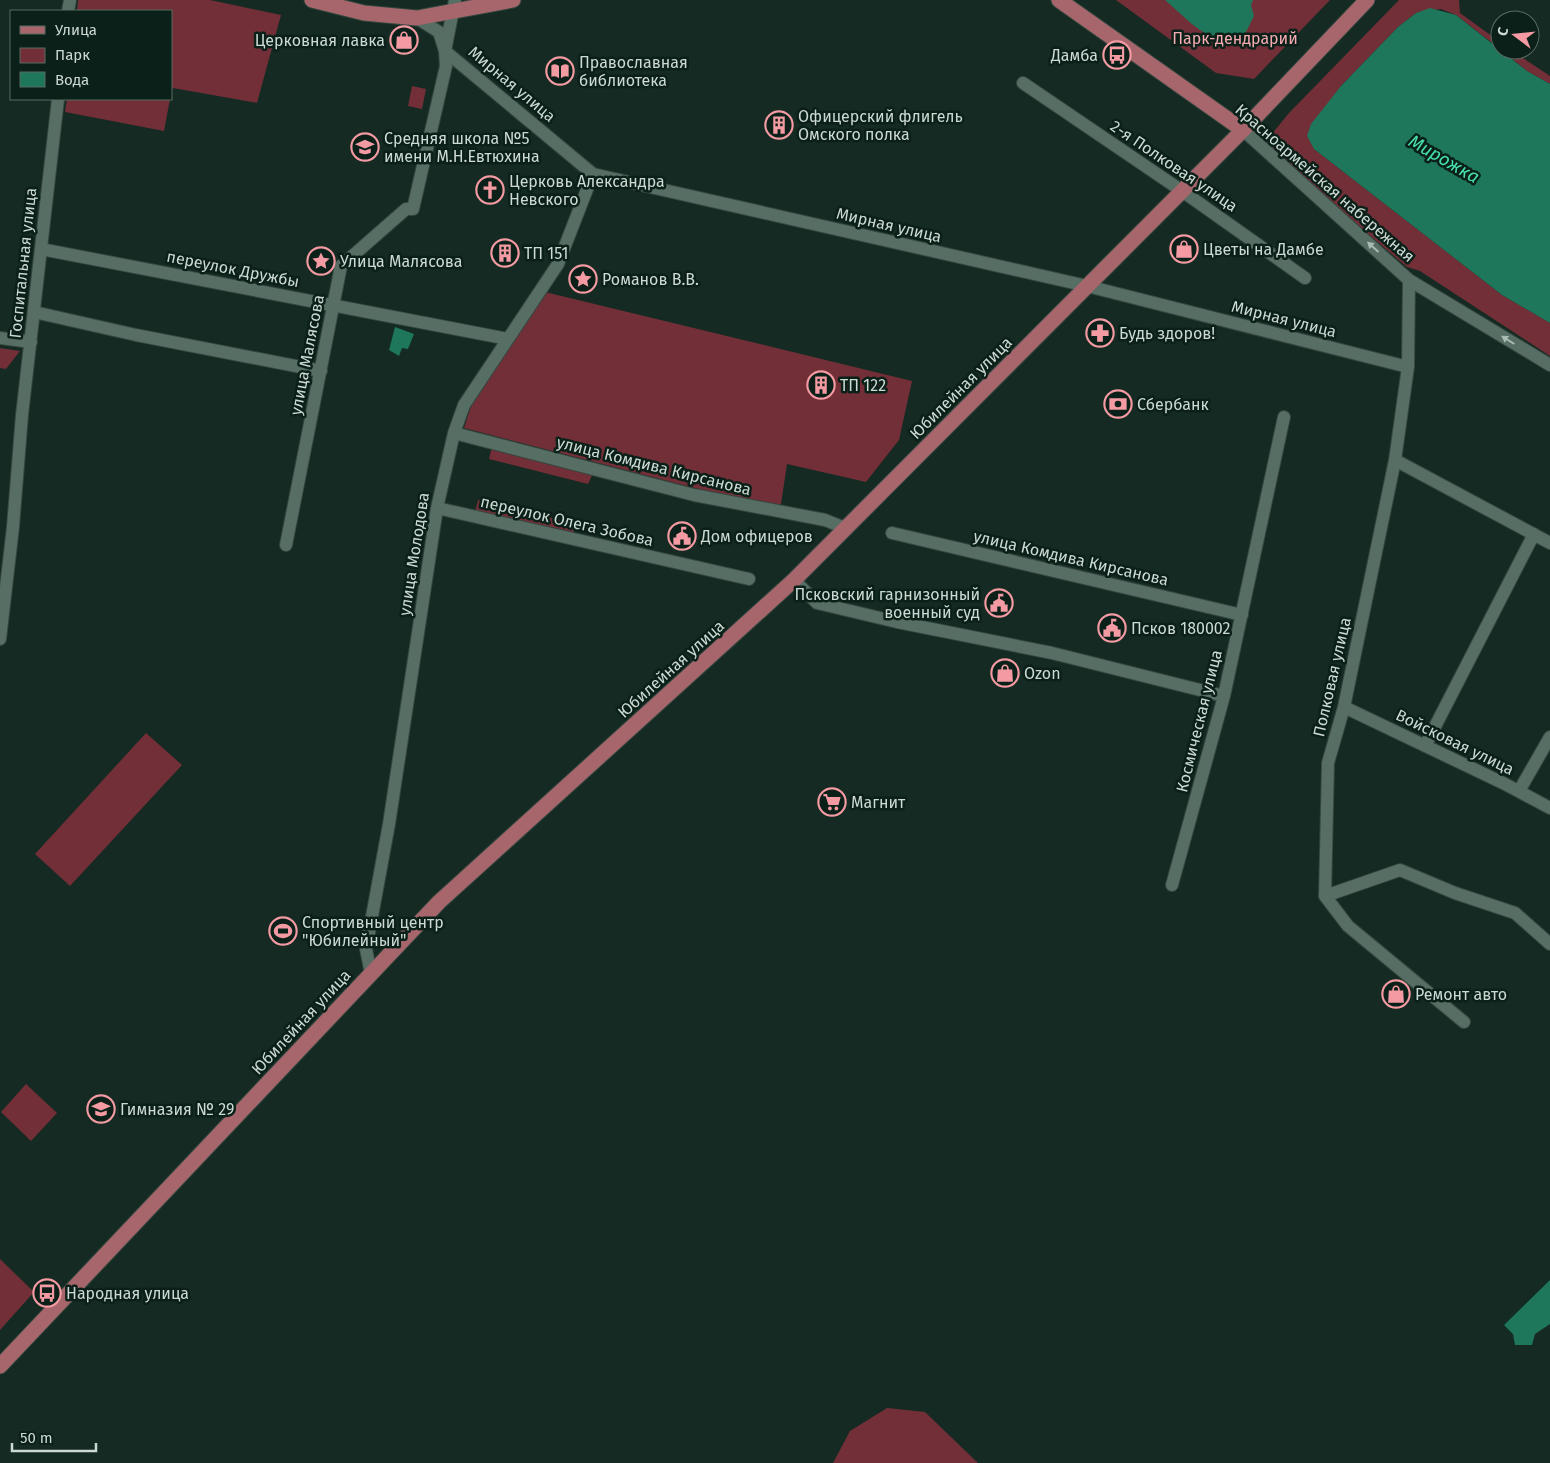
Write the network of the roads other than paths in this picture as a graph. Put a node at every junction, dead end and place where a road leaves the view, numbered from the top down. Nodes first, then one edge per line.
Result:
1 (312, 0) edge
2 (513, 0) edge
3 (1059, 0) edge
4 (1367, 0) edge
5 (454, 6) edge
6 (417, 18) junction
7 (445, 50) junction
8 (1023, 83) dead end
9 (58, 100) edge
10 (1243, 130) junction
11 (593, 174) junction
12 (1182, 191) junction
13 (41, 250) junction
14 (1305, 278) dead end
15 (1409, 280) junction
16 (1087, 286) junction
17 (335, 304) junction
18 (34, 312) junction
19 (0, 338) edge
20 (508, 339) junction
21 (31, 342) junction
22 (1550, 365) edge
23 (1408, 367) junction
24 (321, 371) junction
25 (1284, 416) dead end
26 (454, 433) junction
27 (1395, 460) junction
28 (437, 508) junction
29 (846, 528) junction
30 (892, 533) dead end
31 (1534, 534) junction
32 (1550, 544) edge
33 (286, 546) dead end
34 (749, 579) dead end
35 (794, 580) junction
36 (1242, 615) junction
37 (0, 639) edge
38 (1224, 696) junction
39 (1344, 707) junction
40 (1550, 738) edge
41 (1425, 746) junction
42 (1519, 791) junction
43 (1550, 808) edge
44 (1172, 885) dead end
45 (1325, 896) junction
46 (1550, 944) edge
47 (371, 974) junction
48 (1464, 1022) dead end
49 (0, 1366) edge

1 - 6 main road
2 - 5 main road
3 - 10 main road, Красноармейская набережная
4 - 10 main road, Юбилейная улица
5 - 6 main road
5 - 7 street, улица Малясова
6 - 7 street, Мирная улица
7 - 11 street, Мирная улица
7 - 17 street, улица Малясова
8 - 12 street, 2-я Полковая улица
9 - 13 street, Госпитальная улица
10 - 12 main road, Юбилейная улица
15 -> 10 street, Красноармейская набережная
11 - 16 street, Мирная улица
11 - 20 street, улица Молодова
12 - 14 street, 2-я Полковая улица
12 - 16 main road, Юбилейная улица
13 - 17 street, переулок Дружбы
13 - 18 street, Госпитальная улица
22 -> 15 street, Красноармейская набережная
15 - 23 street, Полковая улица
16 - 23 street, Мирная улица
16 - 29 main road, Юбилейная улица
17 - 20 street, переулок Дружбы
17 - 24 street, улица Малясова
18 - 21 street, Госпитальная улица
18 - 24 street
19 - 21 street
20 - 26 street, улица Молодова
21 - 37 street, Госпитальная улица
23 - 27 street, Полковая улица
24 - 33 street, улица Малясова
25 - 36 street, Космическая улица
26 - 28 street, улица Молодова
26 - 29 street, улица Комдива Кирсанова
27 - 31 street
27 - 39 street, Полковая улица
28 - 34 street, переулок Олега Зобова
28 - 47 street, улица Молодова
29 - 35 main road, Юбилейная улица
30 - 36 street, улица Комдива Кирсанова
31 - 32 street
31 - 41 street
35 - 38 street
35 - 47 main road, Юбилейная улица
36 - 38 street, Космическая улица
38 - 44 street, Космическая улица
39 - 41 street, Войсковая улица
39 - 45 street, Полковая улица
40 - 42 street
41 - 42 street, Войсковая улица
42 - 43 street, Войсковая улица
45 - 46 street
45 - 48 street
47 - 49 main road, Юбилейная улица

